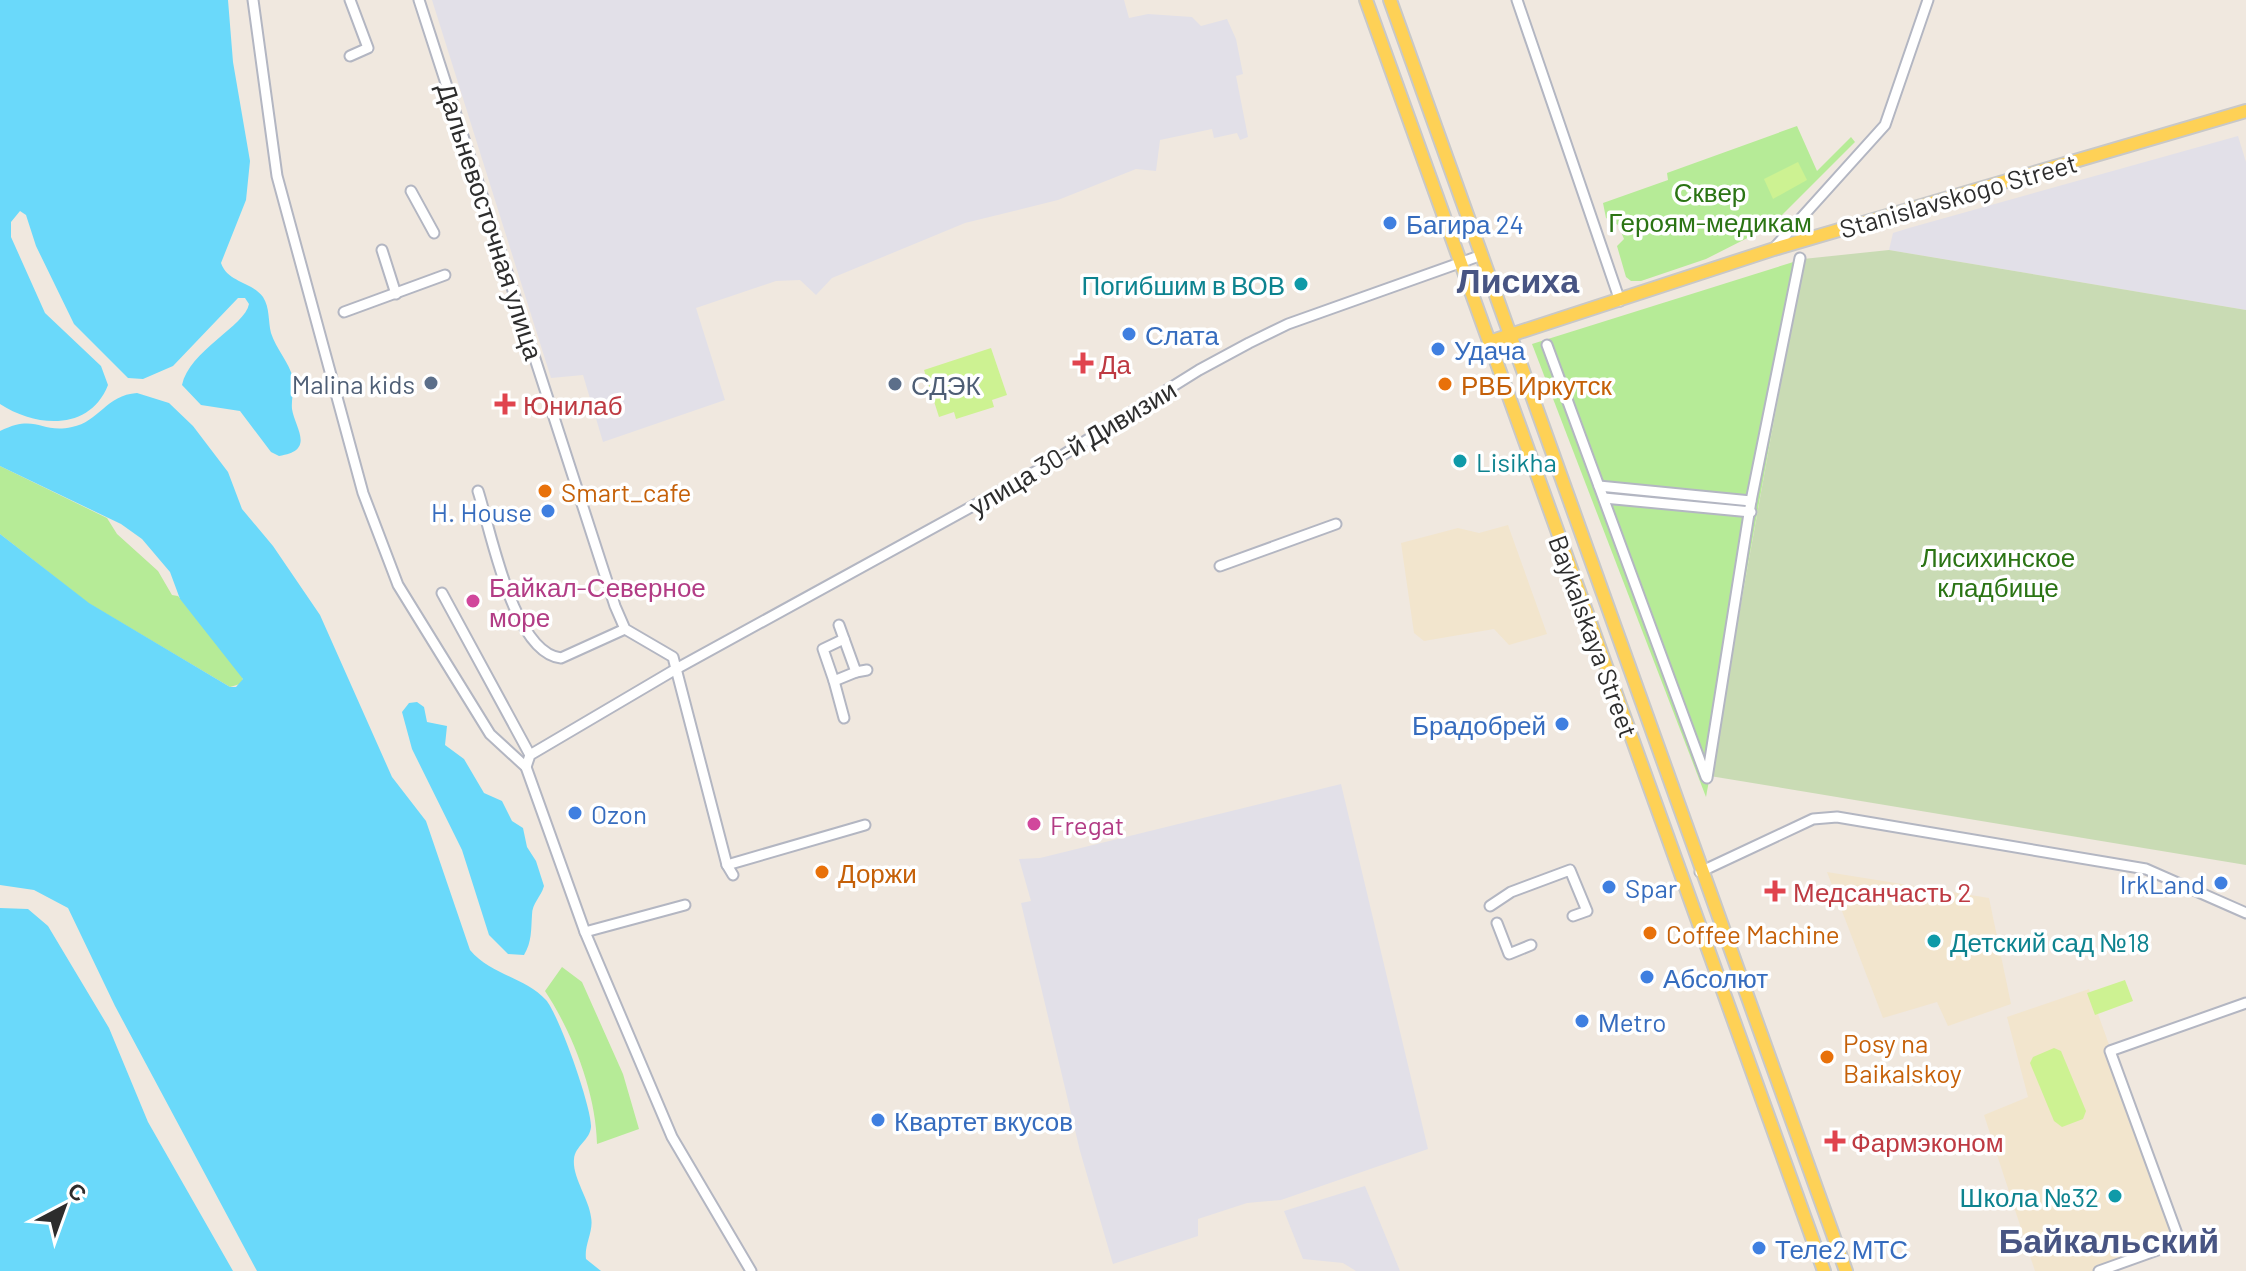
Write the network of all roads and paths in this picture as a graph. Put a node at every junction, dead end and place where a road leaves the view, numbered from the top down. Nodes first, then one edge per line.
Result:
1 (253, 0) edge
2 (350, 0) edge
3 (419, 0) edge
4 (1366, 0) edge
5 (1390, 0) edge
6 (1517, 0) edge
7 (1928, 0) edge
8 (350, 56) dead end
9 (2246, 111) edge
10 (411, 191) dead end
11 (434, 233) dead end
12 (1774, 249) junction
13 (382, 250) dead end
14 (1482, 255) junction
15 (1800, 258) dead end
16 (1460, 263) junction
17 (445, 275) dead end
18 (396, 294) junction
19 (1620, 301) junction
20 (344, 312) dead end
21 (1510, 334) junction
22 (1489, 342) junction
23 (1547, 345) dead end
24 (1599, 486) junction
25 (478, 491) dead end
26 (1604, 498) junction
27 (1751, 507) junction
28 (1336, 524) dead end
29 (1220, 566) dead end
30 (442, 593) dead end
31 (839, 625) dead end
32 (625, 629) junction
33 (844, 639) junction
34 (676, 669) junction
35 (867, 670) dead end
36 (856, 672) junction
37 (834, 681) junction
38 (844, 718) dead end
39 (530, 755) junction
40 (526, 767) junction
41 (865, 825) dead end
42 (727, 865) junction
43 (1700, 872) junction
44 (733, 875) dead end
45 (685, 905) dead end
46 (1490, 906) dead end
47 (2246, 913) edge
48 (1573, 916) dead end
49 (1497, 923) dead end
50 (585, 932) junction
51 (1531, 945) dead end
52 (2246, 1003) edge
53 (751, 1271) edge
54 (1824, 1271) edge
55 (1846, 1271) edge
56 (2099, 1271) edge

1 - 40 street
2 - 8 street
3 - 32 street, Дальневосточная улица
4 - 16 main road, Baykalskaya Street
5 - 14 main road, Baykalskaya Street
6 - 19 street
7 - 12 street
9 - 12 main road, Stanislavskogo Street
10 - 11 street
12 - 19 main road, Stanislavskogo Street
13 - 18 street
14 - 16 street, улица 30-й Дивизии
14 - 21 main road, Baykalskaya Street
15 - 27 street
16 - 22 main road, Baykalskaya Street
16 - 34 street, улица 30-й Дивизии
17 - 18 street
18 - 20 street
19 - 21 main road, Stanislavskogo Street
21 - 22 main road, Stanislavskogo Street
21 - 43 main road, Baykalskaya Street
22 - 54 main road, Baykalskaya Street
23 - 24 street
24 - 26 street
24 - 27 street
25 - 32 street
26 - 27 street
26 - 27 street
28 - 29 street
30 - 39 street
31 - 33 street
32 - 34 street
33 - 36 street
33 - 37 street
34 - 39 street, улица 30-й Дивизии
34 - 42 street
35 - 36 street
36 - 37 street
37 - 38 street
39 - 40 street
40 - 50 street
41 - 42 street
42 - 44 street
43 - 47 street
43 - 55 main road, Baykalskaya Street
45 - 50 street
46 - 48 street
49 - 51 street
50 - 53 street
52 - 56 street

